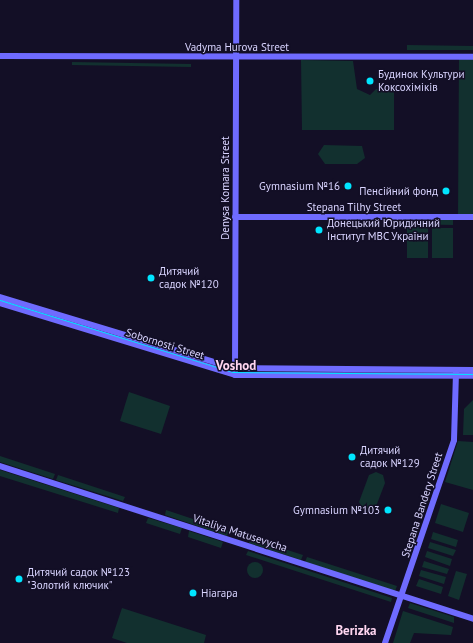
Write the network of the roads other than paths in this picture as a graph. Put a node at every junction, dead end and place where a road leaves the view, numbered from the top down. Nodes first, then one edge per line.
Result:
1 (236, 0) edge
2 (0, 56) edge
3 (236, 57) junction
4 (473, 57) edge
5 (235, 217) junction
6 (473, 217) edge
7 (0, 300) edge
8 (473, 370) edge
9 (234, 372) junction
10 (456, 373) junction
11 (473, 376) edge
12 (0, 466) edge
13 (402, 597) junction
14 (473, 619) edge
15 (385, 643) edge

1 - 3 street, Denysa Komara Street
2 - 3 street, Vadyma Hurova Street
3 - 4 street, Vadyma Hurova Street
3 - 5 street, Denysa Komara Street
5 - 6 street, Stepana Tilhy Street
5 - 9 street, Denysa Komara Street
7 - 9 street, Sobornosti Street
8 - 10 street, Sobornosti Street
9 - 10 street, Sobornosti Street
10 - 11 street, Sobornosti Street
10 - 13 street, Stepana Bandery Street
12 - 13 street, Vitaliya Matusevycha
13 - 14 street, Vitaliya Matusevycha
13 - 15 street, Stepana Bandery Street

